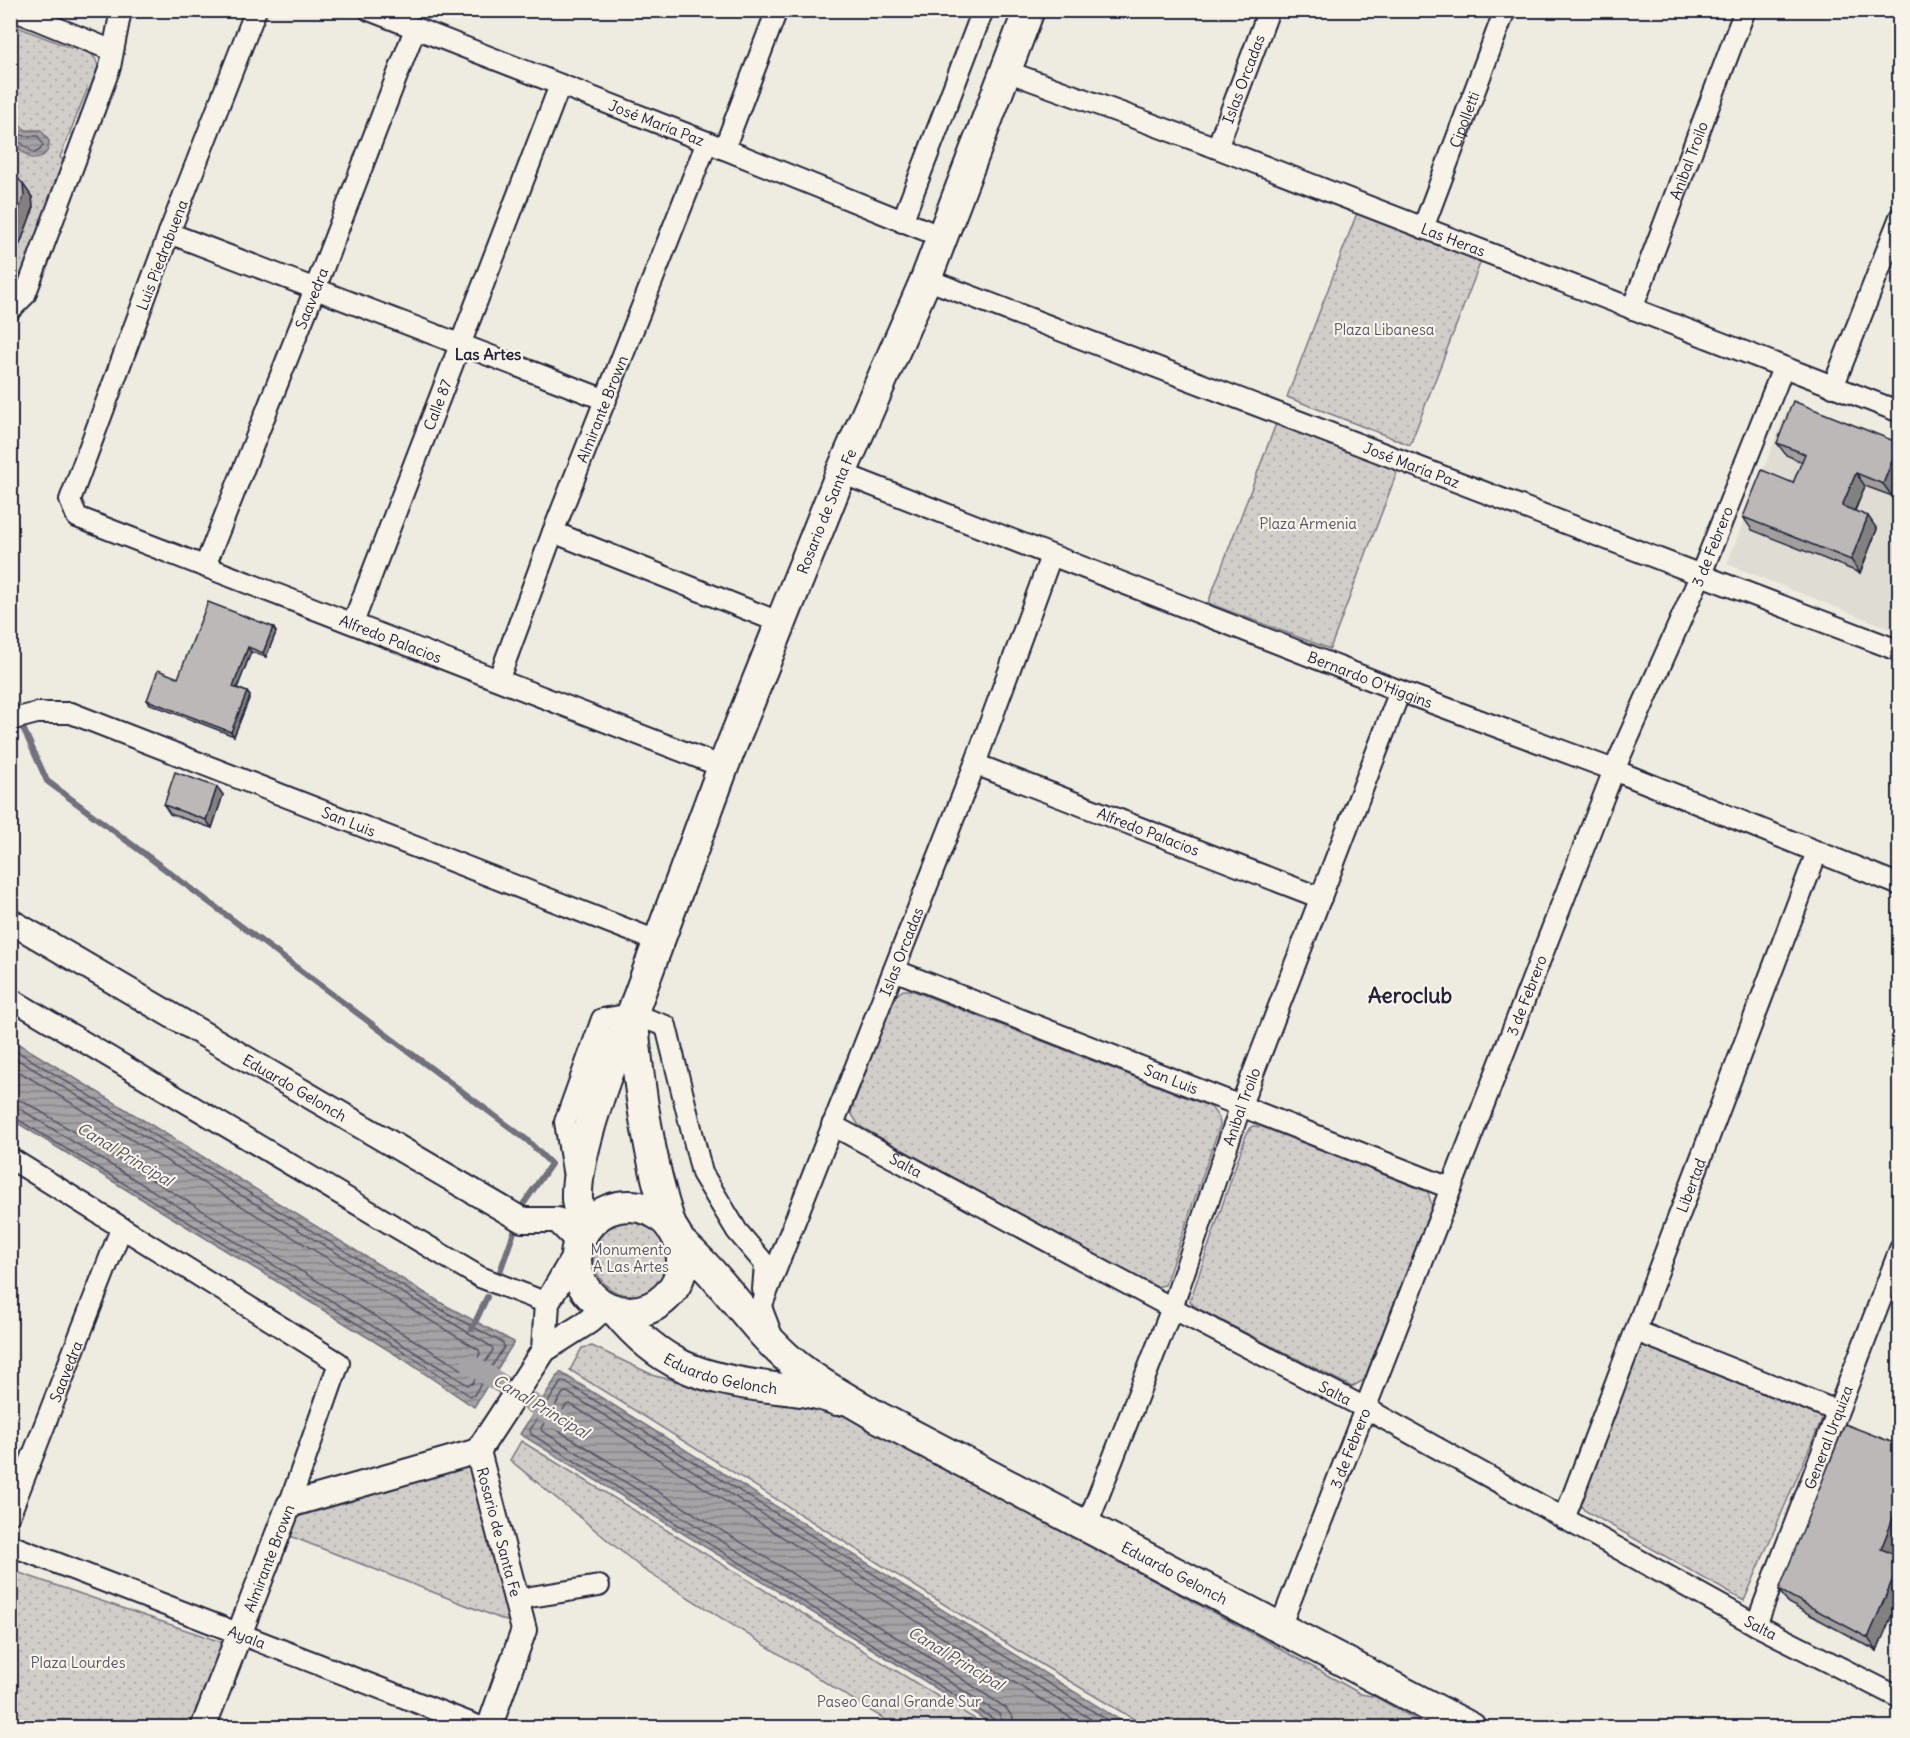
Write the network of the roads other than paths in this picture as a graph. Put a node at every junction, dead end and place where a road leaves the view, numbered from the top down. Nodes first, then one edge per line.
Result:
1 (13, 10) edge
2 (122, 10) edge
3 (256, 10) edge
4 (369, 10) edge
5 (777, 10) edge
6 (983, 10) edge
7 (1029, 10) edge
8 (1269, 10) edge
9 (1505, 10) edge
10 (1745, 10) edge
11 (415, 29) junction
12 (111, 50) junction
13 (1006, 71) junction
14 (560, 85) junction
15 (715, 145) junction
16 (1217, 148) junction
17 (1899, 217) edge
18 (902, 222) junction
19 (1423, 228) junction
20 (169, 233) junction
21 (942, 237) junction
22 (926, 279) junction
23 (315, 289) junction
24 (1632, 309) junction
25 (10, 310) edge
26 (461, 346) junction
27 (1783, 368) junction
28 (1833, 387) junction
29 (606, 400) junction
30 (1899, 412) edge
31 (841, 473) junction
32 (70, 500) joint
33 (553, 532) junction
34 (1051, 556) junction
35 (205, 567) junction
36 (1701, 574) junction
37 (353, 623) junction
38 (781, 623) junction
39 (1899, 651) edge
40 (499, 678) junction
41 (1400, 691) junction
42 (10, 720) edge
43 (975, 764) junction
44 (723, 767) junction
45 (1614, 770) junction
46 (1816, 852) junction
47 (1899, 885) edge
48 (1321, 898) junction
49 (10, 921) edge
50 (657, 941) junction
51 (894, 970) junction
52 (10, 998) edge
53 (632, 1014) junction
54 (1241, 1105) junction
55 (832, 1125) junction
56 (10, 1158) edge
57 (1450, 1188) junction
58 (121, 1229) junction
59 (675, 1234) junction
60 (580, 1242) junction
61 (1899, 1249) edge
62 (547, 1303) junction
63 (761, 1307) junction
64 (1172, 1308) junction
65 (610, 1309) junction
66 (1636, 1331) junction
67 (776, 1347) junction
68 (544, 1350) junction
69 (1367, 1409) junction
70 (1837, 1411) junction
71 (878, 1417) junction
72 (478, 1451) junction
73 (289, 1505) junction
74 (10, 1514) edge
75 (1564, 1519) junction
76 (1087, 1525) junction
77 (10, 1545) edge
78 (599, 1586) dead end
79 (518, 1599) junction
80 (1756, 1625) junction
81 (1281, 1627) junction
82 (239, 1634) junction
83 (1899, 1698) edge
84 (203, 1728) edge
85 (483, 1728) edge
86 (489, 1728) edge
87 (1471, 1728) edge

1 - 12 street
2 - 12 street
3 - 20 street, Luis Piedrabuena
4 - 11 street, José María Paz
5 - 15 street, Almirante Brown
6 - 18 street
7 - 13 main road, Rosario de Santa Fe
8 - 16 street, Islas Orcadas
9 - 19 street, Cipolletti
10 - 24 street, Anibal Troilo
11 - 14 street, José María Paz
11 - 23 street, Saavedra
12 - 25 street
13 - 16 street, Las Heras
13 - 21 main road, Rosario de Santa Fe
14 - 15 street, José María Paz
14 - 26 street, Calle 87
15 - 18 street, José María Paz
15 - 29 street, Almirante Brown
16 - 19 street, Las Heras
17 - 28 street
18 - 21 street, José María Paz
19 - 24 street, Las Heras
20 - 23 street
20 - 32 street, Luis Piedrabuena
21 - 22 main road, Rosario de Santa Fe
22 - 31 main road, Rosario de Santa Fe
22 - 36 street, José María Paz
23 - 26 street
23 - 35 street, Saavedra
24 - 27 street, Las Heras
26 - 29 street
26 - 37 street, Calle 87
27 - 28 street, Las Heras
27 - 36 street, 3 de Febrero
28 - 30 street, Las Heras
29 - 33 street, Almirante Brown
31 - 34 street, Bernardo O'Higgins
31 - 38 main road, Rosario de Santa Fe
32 - 35 street, Alfredo Palacios
33 - 38 street
33 - 40 street, Almirante Brown
34 - 41 street, Bernardo O'Higgins
34 - 43 street, Islas Orcadas
35 - 37 street, Alfredo Palacios
36 - 39 street, José María Paz
36 - 45 street, 3 de Febrero
37 - 40 street, Alfredo Palacios
38 - 44 main road, Rosario de Santa Fe
40 - 44 street, Alfredo Palacios
41 - 45 street, Bernardo O'Higgins
41 - 48 street, Anibal Troilo
42 - 50 street, San Luis
43 - 48 street, Alfredo Palacios
43 - 51 street, Islas Orcadas
44 - 50 main road, Rosario de Santa Fe
45 - 46 street, Bernardo O'Higgins
45 - 57 street, 3 de Febrero
46 - 47 street, Bernardo O'Higgins
46 - 66 street, Libertad
48 - 54 street, Anibal Troilo
49 - 60 street, Eduardo Gelonch
50 - 53 main road, Rosario de Santa Fe
51 - 54 street, San Luis
51 - 55 street, Islas Orcadas
52 - 62 street
53 - 59 main road, Rosario de Santa Fe
53 - 60 main road, Rosario de Santa Fe
53 - 63 street
54 - 57 street, San Luis
54 - 64 street, Anibal Troilo
55 - 63 street, Islas Orcadas
55 - 64 street, Salta
56 - 58 street
57 - 69 street, 3 de Febrero
58 - 73 street
58 - 74 street, Saavedra
59 - 60 main road, Eduardo Gelonch
59 - 65 main road
59 - 67 main road, Eduardo Gelonch
60 - 62 street
60 - 65 main road, Eduardo Gelonch
61 - 70 street, General Urquiza
62 - 68 street
63 - 67 street
64 - 69 street, Salta
64 - 76 street, Anibal Troilo
65 - 68 street
65 - 71 main road, Eduardo Gelonch
66 - 70 street
66 - 75 street, Libertad
67 - 71 main road, Eduardo Gelonch
68 - 72 street, Rosario de Santa Fe
69 - 75 street, Salta
69 - 81 street, 3 de Febrero
70 - 80 street, General Urquiza
71 - 76 main road, Eduardo Gelonch
72 - 73 street, Almirante Brown
72 - 79 street, Rosario de Santa Fe
73 - 82 street, Almirante Brown
75 - 80 street, Salta
76 - 81 main road, Eduardo Gelonch
77 - 82 street, Ayala
78 - 79 street
79 - 86 street, Rosario de Santa Fe
80 - 83 street, Salta
81 - 87 main road, Eduardo Gelonch
82 - 84 street, Almirante Brown
82 - 85 street, Ayala

